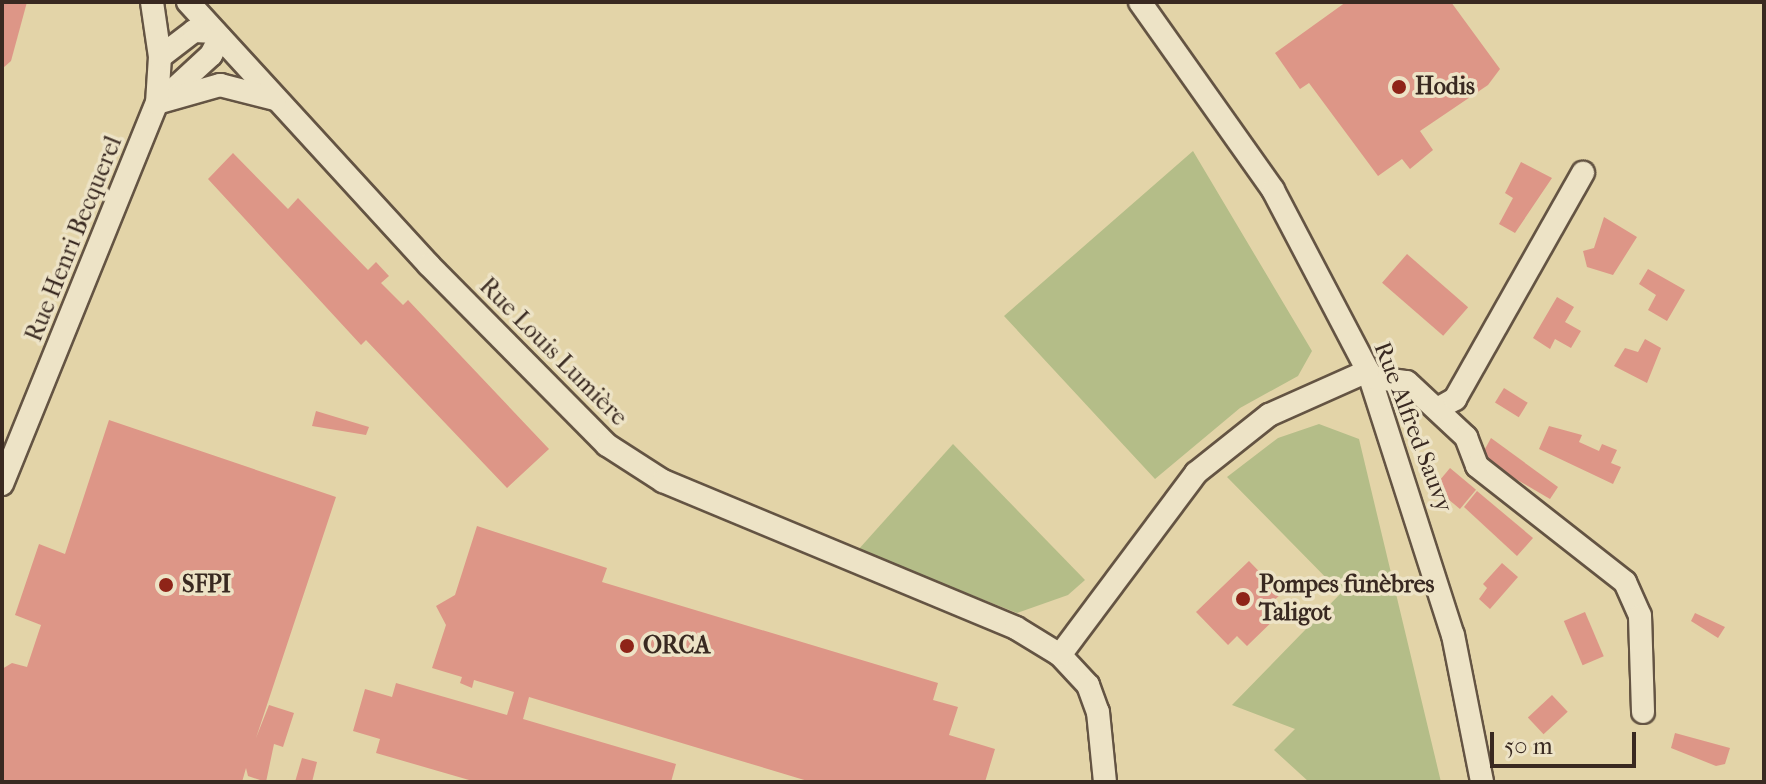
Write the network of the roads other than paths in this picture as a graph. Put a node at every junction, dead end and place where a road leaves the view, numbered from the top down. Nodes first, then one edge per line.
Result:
1 (152, 2) edge
2 (188, 2) edge
3 (1140, 2) edge
4 (217, 34) junction
5 (160, 57) junction
6 (278, 100) junction
7 (157, 103) junction
8 (1583, 173) dead end
9 (1369, 374) junction
10 (1437, 409) junction
11 (2, 484) edge
12 (1060, 655) junction
13 (1643, 712) dead end
14 (1105, 782) edge
15 (1482, 782) edge

1 - 5 street, Rue Henri Becquerel
2 - 4 street, Rue Louis Lumière
3 - 9 street, Rue Alfred Sauvy
4 - 5 street
4 - 6 street, Rue Louis Lumière
4 - 7 street, Rue Henri Becquerel
5 - 7 street, Rue Henri Becquerel
6 - 7 street
6 - 12 street, Rue Louis Lumière
7 - 11 street, Rue Henri Becquerel
8 - 10 street
9 - 10 street
9 - 12 street
9 - 15 street, Rue Alfred Sauvy
10 - 13 street
12 - 14 street, Rue Louis Lumière

